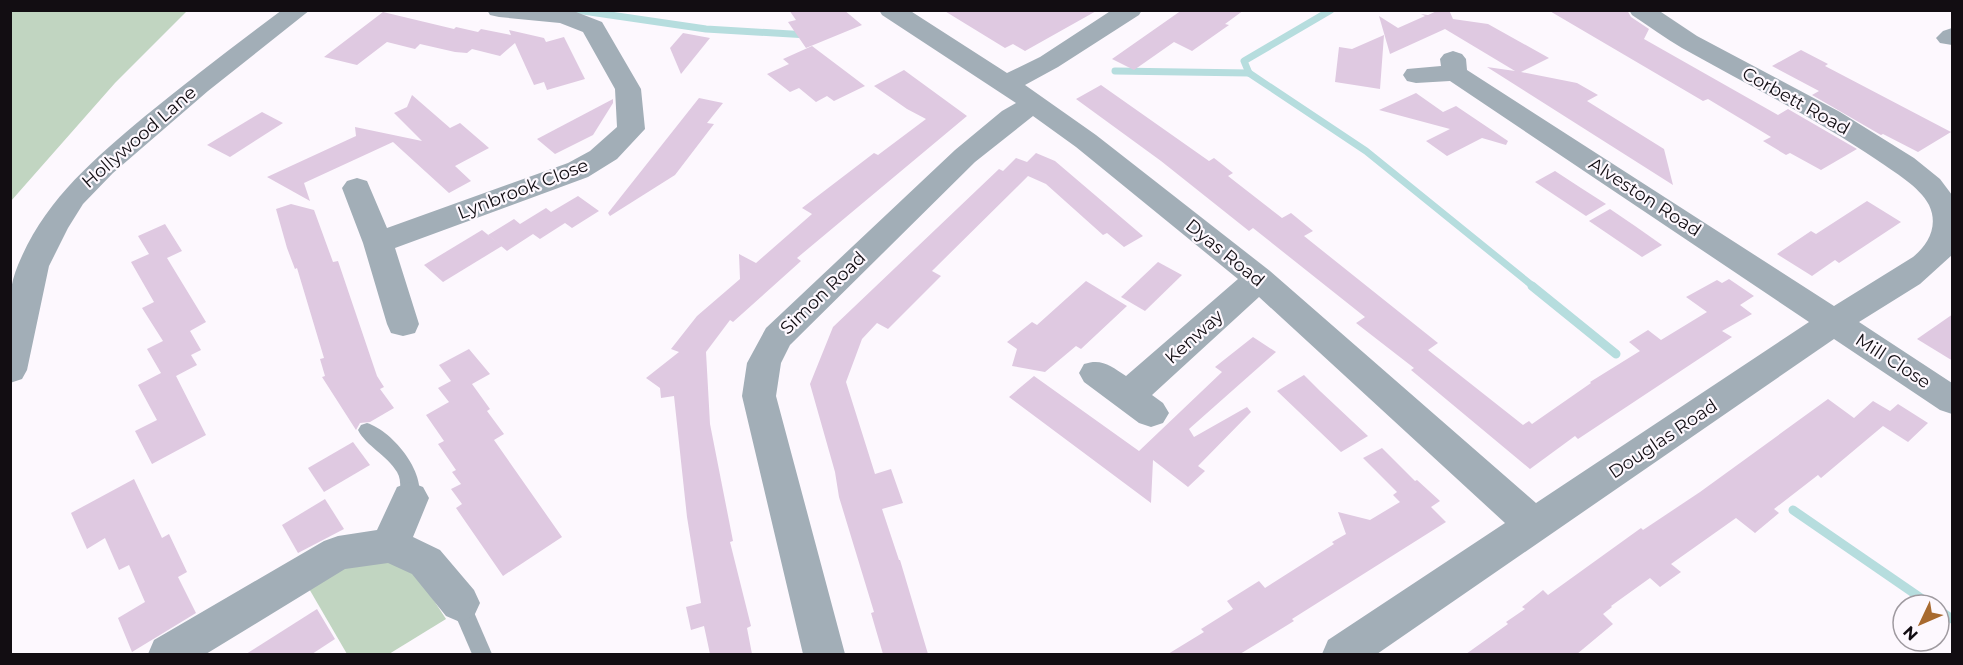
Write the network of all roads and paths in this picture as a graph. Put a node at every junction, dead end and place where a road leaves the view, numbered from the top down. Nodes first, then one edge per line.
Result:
1 (298, 10) edge
2 (499, 10) edge
3 (891, 10) edge
4 (1130, 10) edge
5 (1641, 10) edge
6 (1416, 75) dead end
7 (1006, 84) junction
8 (1035, 104) junction
9 (357, 188) dead end
10 (1948, 203) edge
11 (378, 243) junction
12 (1259, 279) junction
13 (1834, 322) junction
14 (403, 324) dead end
15 (10, 370) edge
16 (1096, 373) dead end
17 (1953, 400) edge
18 (367, 430) dead end
19 (410, 498) joint
20 (1534, 526) junction
21 (390, 545) junction
22 (460, 603) joint
23 (169, 654) edge
24 (483, 654) edge
25 (824, 654) edge
26 (1343, 654) edge

1 - 15 street, Hollywood Lane
2 - 11 street, Lynbrook Close
3 - 7 street, Dyas Road
4 - 7 street
5 - 10 street, Corbett Road
6 - 13 street, Alveston Road
7 - 8 street, Dyas Road
8 - 12 street, Dyas Road
8 - 25 street, Simon Road
9 - 11 street
10 - 13 street, Douglas Road
11 - 14 street
12 - 16 street, Kenway
12 - 20 street, Dyas Road
13 - 17 street, Mill Close
13 - 20 street, Douglas Road
18 - 19 lane
19 - 21 street
20 - 26 street, Douglas Road
21 - 22 street
21 - 23 street
22 - 24 lane

